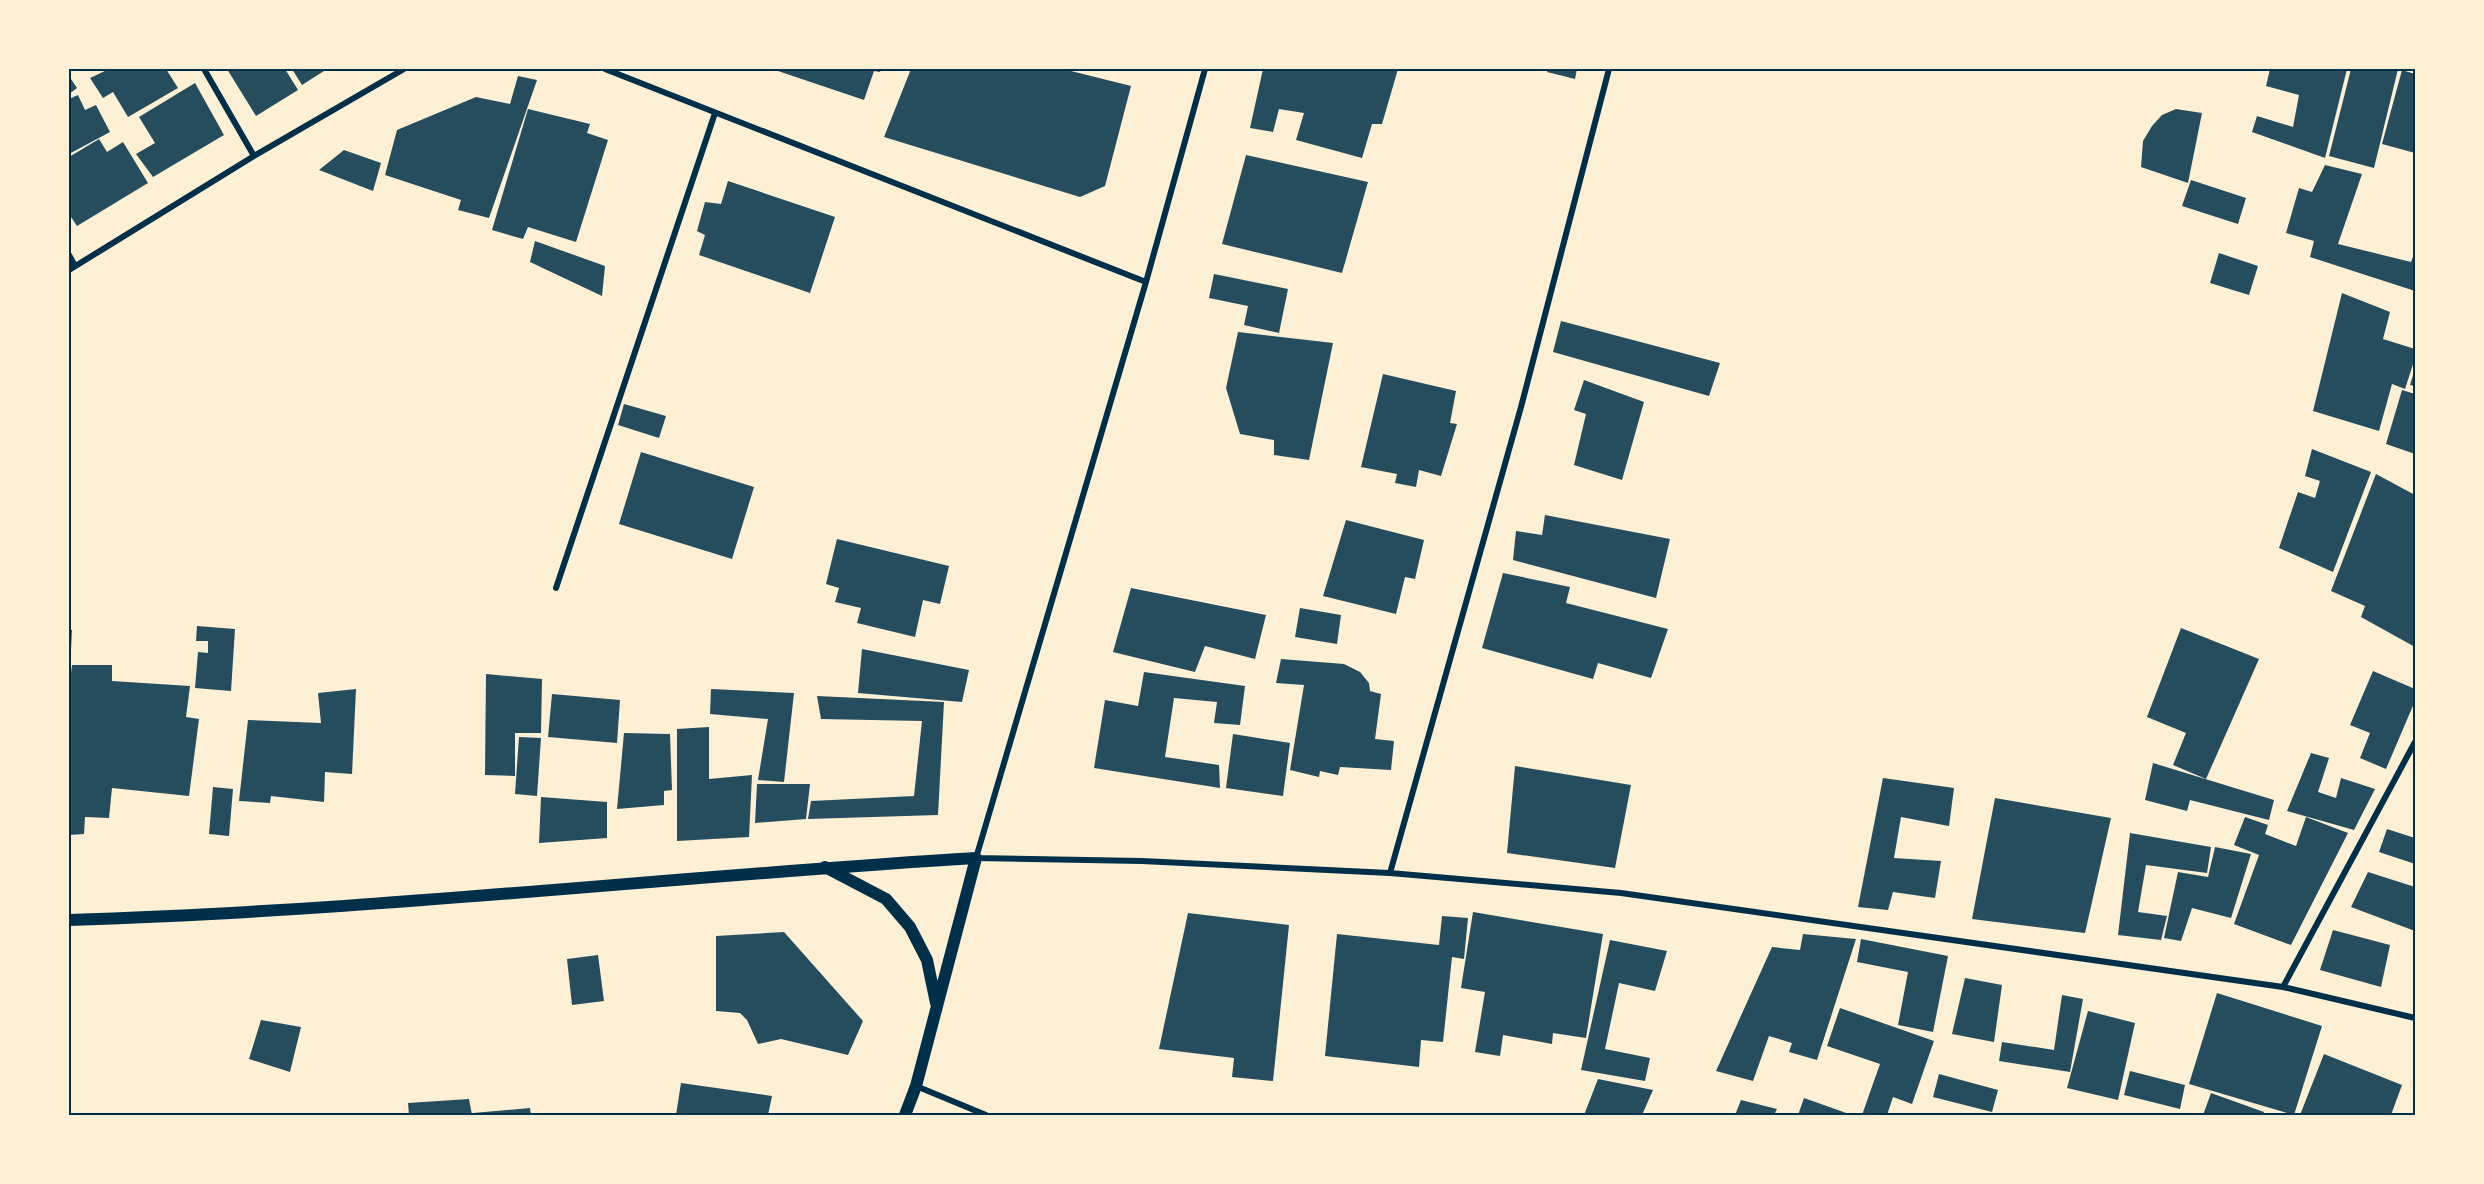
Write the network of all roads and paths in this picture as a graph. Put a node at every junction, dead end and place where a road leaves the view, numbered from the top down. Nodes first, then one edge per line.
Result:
1 (204, 69) edge
2 (404, 69) edge
3 (605, 69) edge
4 (1205, 69) edge
5 (1609, 69) edge
6 (715, 113) junction
7 (254, 156) junction
8 (69, 255) edge
9 (72, 268) edge
10 (1146, 282) junction
11 (556, 588) dead end
12 (2415, 742) edge
13 (976, 858) junction
14 (824, 867) junction
15 (1390, 873) junction
16 (69, 920) edge
17 (2283, 987) junction
18 (937, 1007) junction
19 (2415, 1018) edge
20 (916, 1086) junction
21 (906, 1115) edge
22 (986, 1115) edge

1 - 7 street
2 - 7 street
3 - 6 street
4 - 10 street
5 - 15 street
6 - 10 street
6 - 11 street
7 - 9 street
8 - 9 street
10 - 13 street
12 - 17 street
13 - 14 main road
13 - 15 street
13 - 18 main road
14 - 16 main road
14 - 18 main road
15 - 17 street
17 - 19 street
18 - 20 main road
20 - 21 main road
20 - 22 street

